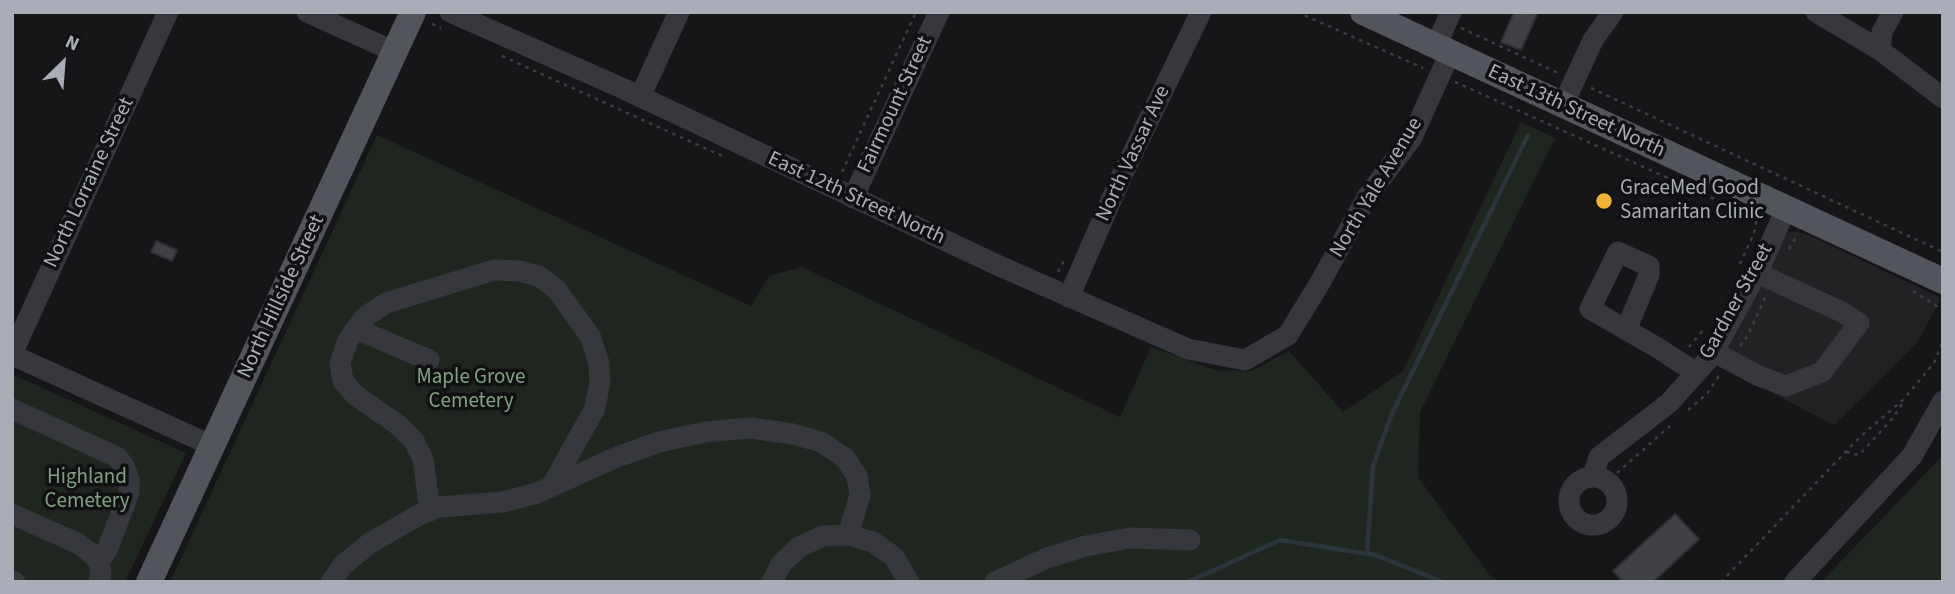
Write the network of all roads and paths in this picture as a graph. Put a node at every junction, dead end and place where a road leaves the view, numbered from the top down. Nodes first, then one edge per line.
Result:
1 (168, 12) edge
2 (307, 12) edge
3 (679, 12) edge
4 (916, 12) edge
5 (939, 12) edge
6 (1201, 12) edge
7 (1297, 12) edge
8 (1363, 12) edge
9 (1613, 12) edge
10 (1816, 12) edge
11 (1893, 12) edge
12 (1449, 17) edge
13 (422, 18) edge
14 (447, 21) edge
15 (1880, 50) junction
16 (395, 52) junction
17 (495, 53) dead end
18 (1442, 58) junction
19 (1574, 80) junction
20 (640, 97) junction
21 (1943, 98) edge
22 (1563, 105) junction
23 (722, 156) dead end
24 (841, 175) dead end
25 (853, 198) junction
26 (1745, 213) dead end
27 (1787, 225) junction
28 (1943, 251) edge
29 (1748, 270) junction
30 (1943, 281) edge
31 (1912, 290) dead end
32 (1069, 296) junction
33 (1943, 310) edge
34 (1710, 322) dead end
35 (356, 329) junction
36 (1626, 330) dead end
37 (1943, 341) edge
38 (1267, 347) joint
39 (1688, 349) dead end
40 (1714, 352) junction
41 (12, 355) edge
42 (429, 360) dead end
43 (1696, 373) junction
44 (1905, 399) junction
45 (1943, 401) edge
46 (12, 409) edge
47 (213, 446) junction
48 (1846, 452) junction
49 (1593, 476) dead end
50 (551, 487) junction
51 (430, 511) junction
52 (12, 514) edge
53 (848, 535) junction
54 (1190, 540) dead end
55 (99, 572) edge
56 (769, 581) edge
57 (149, 582) edge
58 (331, 582) edge
59 (909, 582) edge
60 (996, 582) edge
61 (1721, 582) edge
62 (1795, 582) edge

1 - 41 street, North Lorraine Street
2 - 16 street
3 - 20 street
4 - 24 path
5 - 25 street, Fairmount Street
6 - 32 street, North Vassar Ave
7 - 18 path
8 - 18 main road, East 13th Street North
9 - 19 street
10 - 15 street
11 - 15 street
12 - 18 street, North Yale Avenue
12 - 19 path
13 - 14 path
13 - 16 main road, North Hillside Street
14 - 20 street, East 12th Street North
15 - 21 street
16 - 47 main road, North Hillside Street
17 - 23 path
18 - 22 main road, East 13th Street North
18 - 26 path
18 - 38 street, North Yale Avenue
19 - 22 street
19 - 28 path
20 - 25 street, East 12th Street North
22 - 27 main road, East 13th Street North
25 - 32 street, East 12th Street North
27 - 29 street, Gardner Street
27 - 29 path
27 - 30 main road, East 13th Street North
29 - 40 street, Gardner Street
29 - 40 street
31 - 33 path
32 - 38 street, East 12th Street North
34 - 39 path
35 - 42 street
35 - 50 street
35 - 51 street
36 - 43 street
37 - 44 path
40 - 43 street, Gardner Street
41 - 47 street
43 - 49 street, Gardner Street
44 - 48 path
44 - 48 path
45 - 62 street
46 - 55 street
47 - 57 main road, North Hillside Street
48 - 61 path
50 - 51 street
50 - 53 street
51 - 58 street
52 - 55 street
53 - 56 street
53 - 59 street
54 - 60 street

